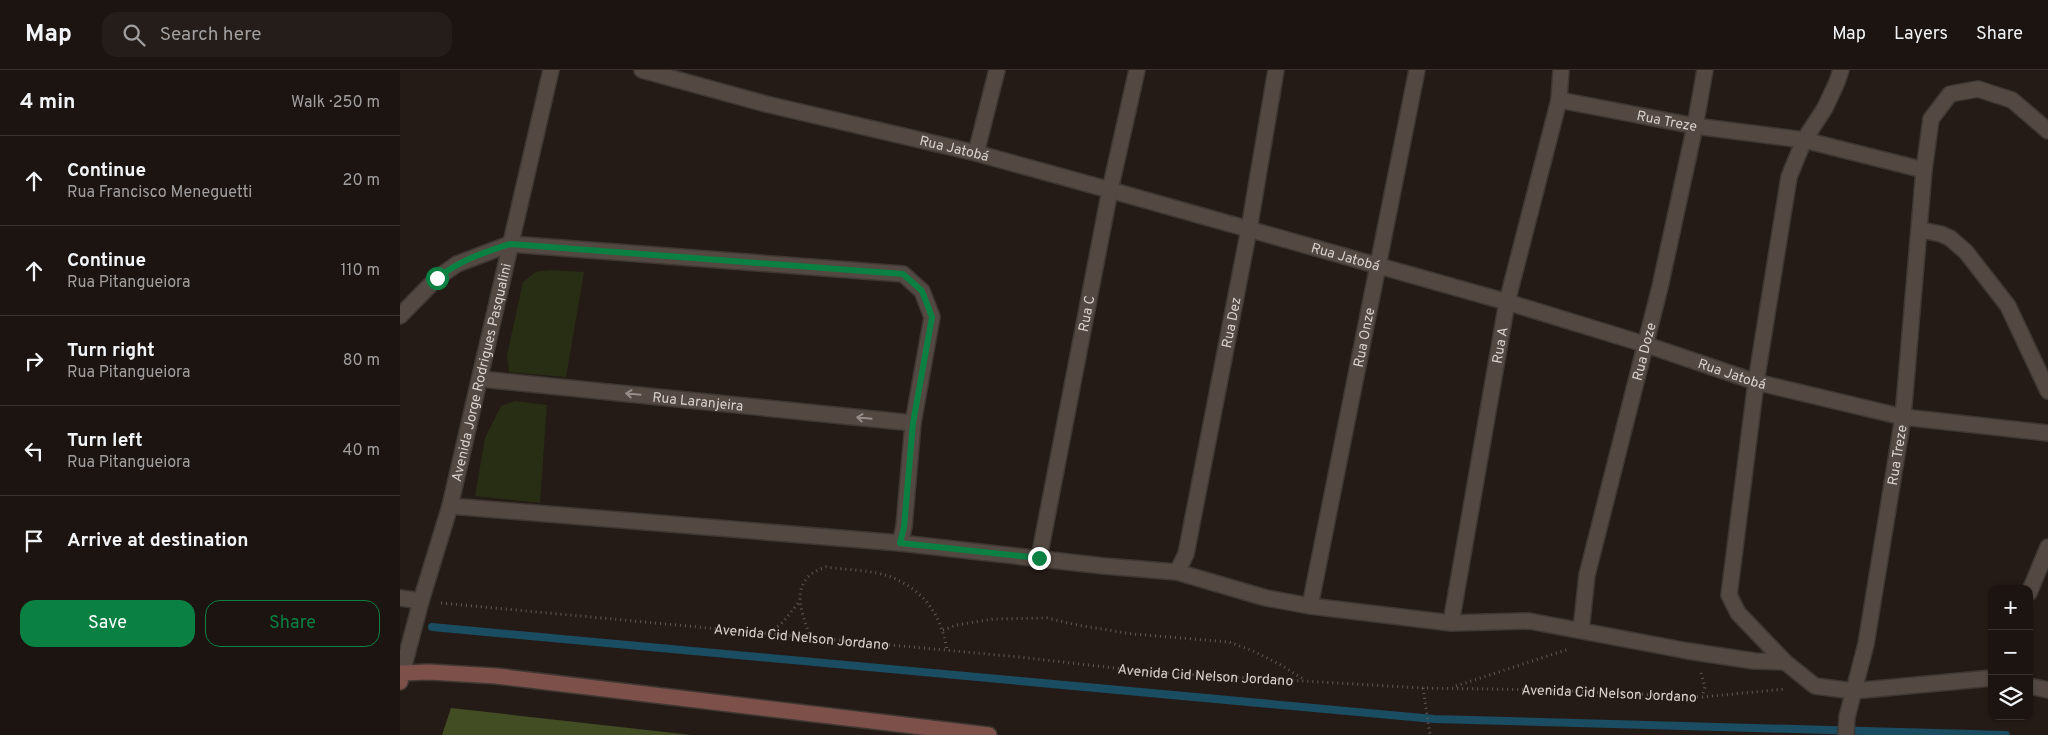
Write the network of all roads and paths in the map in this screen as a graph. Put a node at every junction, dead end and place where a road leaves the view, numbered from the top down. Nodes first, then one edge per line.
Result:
1 (551, 70) edge
2 (642, 70) edge
3 (997, 70) edge
4 (1136, 70) edge
5 (1276, 70) edge
6 (1417, 70) edge
7 (1561, 70) edge
8 (1704, 70) edge
9 (1841, 70) edge
10 (1559, 100) junction
11 (1695, 126) junction
12 (2048, 131) edge
13 (1804, 140) junction
14 (976, 153) junction
15 (1924, 170) junction
16 (1110, 190) junction
17 (1249, 229) junction
18 (1921, 230) junction
19 (510, 244) junction
20 (1379, 266) junction
21 (1507, 302) junction
22 (400, 316) edge
23 (1644, 344) junction
24 (481, 379) junction
25 (1756, 382) junction
26 (2048, 391) edge
27 (1903, 417) junction
28 (913, 423) junction
29 (2048, 433) edge
30 (450, 506) junction
31 (900, 543) junction
32 (2048, 547) edge
33 (1039, 558) junction
34 (1176, 572) junction
35 (2032, 585) edge
36 (400, 598) edge
37 (421, 601) junction
38 (799, 602) junction
39 (1310, 606) junction
40 (1451, 623) junction
41 (944, 630) junction
42 (1577, 630) junction
43 (769, 634) junction
44 (811, 638) junction
45 (946, 650) junction
46 (1785, 662) junction
47 (401, 677) edge
48 (1988, 678) edge
49 (1303, 680) junction
50 (1815, 686) junction
51 (2033, 687) edge
52 (1424, 688) junction
53 (1453, 688) junction
54 (2048, 690) edge
55 (1853, 691) junction
56 (1430, 734) edge
57 (989, 735) edge
58 (1846, 735) edge

1 - 19 street, Avenida Jorge Rodrigues Pasqualini
2 - 14 street, Rua Jatobá
3 - 14 street
4 - 16 street, Rua C
5 - 17 street, Rua Dez
6 - 20 street, Rua Onze
7 - 10 street, Rua A
8 - 11 street, Rua Doze
9 - 13 street
10 - 11 street, Rua Treze
10 - 21 street, Rua A
11 - 13 street, Rua Treze
11 - 23 street, Rua Doze
12 - 15 street, Rua Treze
13 - 15 street, Rua Treze
13 - 25 street
14 - 16 street, Rua Jatobá
15 - 18 street, Rua Treze
16 - 17 street, Rua Jatobá
16 - 33 street, Rua C
17 - 20 street, Rua Jatobá
17 - 34 street, Rua Dez
18 - 26 street
18 - 27 street, Rua Treze
19 - 22 street
19 - 24 street, Avenida Jorge Rodrigues Pasqualini
19 - 28 street
20 - 21 street, Rua Jatobá
20 - 39 street, Rua Onze
21 - 23 street, Rua Jatobá
21 - 40 street, Rua A
23 - 25 street, Rua Jatobá
23 - 42 street, Rua Doze
28 -> 24 street, Rua Laranjeira
24 - 30 street, Avenida Jorge Rodrigues Pasqualini
25 - 27 street, Rua Jatobá
25 - 46 street
27 - 29 street, Rua Jatobá
27 - 55 street, Rua Treze
28 - 31 street
30 - 31 street
30 - 37 street, Avenida Jorge Rodrigues Pasqualini
31 - 33 street
32 - 35 street
33 - 34 street
34 - 39 street
36 - 37 street
37 - 43 path, Avenida Cid Nelson Jordano
37 - 47 street, Avenida Jorge Rodrigues Pasqualini
38 - 41 path
38 - 43 path
38 - 44 path
39 - 40 street
40 - 42 street
41 - 45 path
41 - 49 path
42 - 46 street
42 - 53 path
43 - 44 path, Avenida Cid Nelson Jordano
44 - 45 path, Avenida Cid Nelson Jordano
45 - 49 path, Avenida Cid Nelson Jordano
46 - 50 street
47 - 57 street
48 - 55 street
49 - 52 path, Avenida Cid Nelson Jordano
50 - 53 path, Avenida Cid Nelson Jordano
50 - 55 street
51 - 54 street
52 - 53 path, Avenida Cid Nelson Jordano
52 - 56 path
55 - 58 street, Rua Treze

